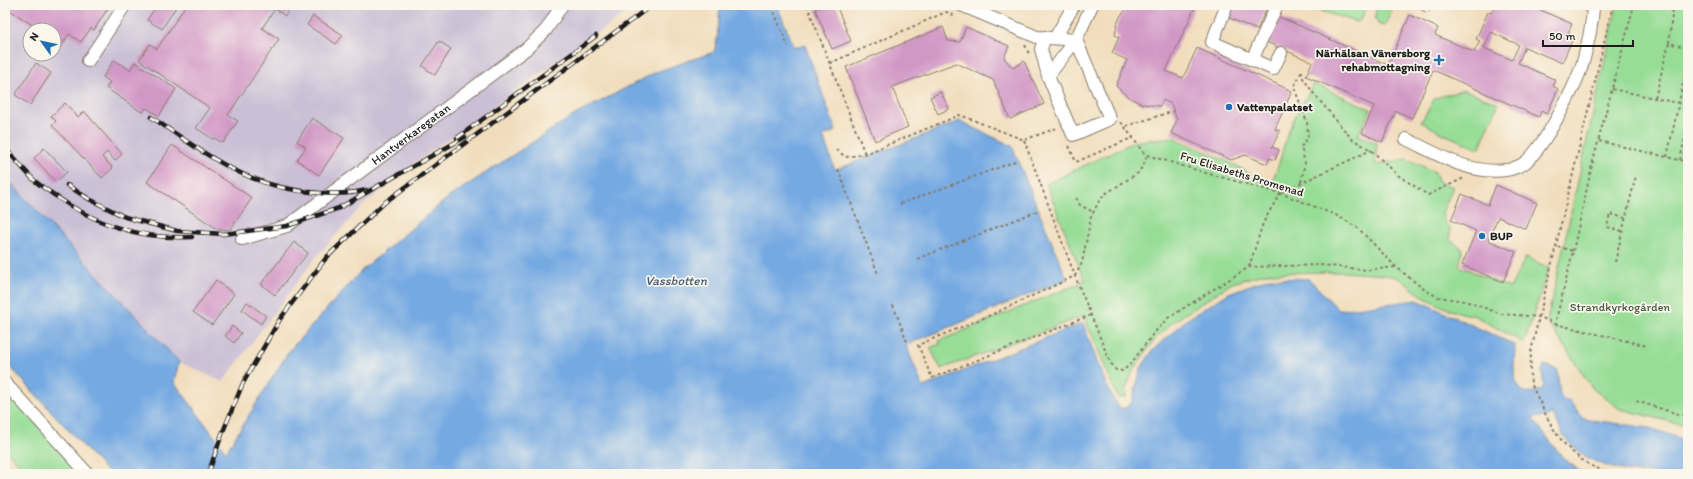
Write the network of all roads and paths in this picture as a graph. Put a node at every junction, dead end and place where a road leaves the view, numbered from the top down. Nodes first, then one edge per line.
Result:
1 (125, 5) edge
2 (562, 5) edge
3 (807, 5) edge
4 (961, 5) edge
5 (1074, 5) edge
6 (1092, 5) edge
7 (1227, 5) edge
8 (1277, 5) edge
9 (1590, 5) edge
10 (1613, 5) edge
11 (1634, 5) edge
12 (1673, 5) edge
13 (774, 12) dead end
14 (960, 18) dead end
15 (1050, 38) junction
16 (1076, 40) junction
17 (1018, 42) dead end
18 (1669, 43) junction
19 (788, 46) dead end
20 (1688, 48) edge
21 (1280, 53) dead end
22 (1032, 59) dead end
23 (1252, 60) junction
24 (1688, 61) edge
25 (88, 62) dead end
26 (830, 62) junction
27 (1048, 76) junction
28 (1612, 89) junction
29 (1655, 98) junction
30 (1678, 103) junction
31 (1688, 105) edge
32 (1174, 111) dead end
33 (1110, 119) junction
34 (1688, 125) edge
35 (1062, 126) dead end
36 (1126, 126) junction
37 (1134, 137) junction
38 (1406, 139) dead end
39 (1024, 140) junction
40 (1068, 141) dead end
41 (1599, 141) junction
42 (836, 150) dead end
43 (1371, 150) junction
44 (865, 154) junction
45 (1147, 155) junction
46 (1667, 157) junction
47 (1019, 160) dead end
48 (1680, 160) junction
49 (1688, 162) edge
50 (838, 169) dead end
51 (1480, 170) junction
52 (1636, 175) dead end
53 (1301, 182) junction
54 (1280, 193) junction
55 (1076, 198) dead end
56 (900, 204) dead end
57 (1040, 210) dead end
58 (1093, 212) junction
59 (1626, 218) junction
60 (1622, 231) junction
61 (242, 239) dead end
62 (1556, 246) junction
63 (1573, 251) junction
64 (917, 259) dead end
65 (1615, 262) dead end
66 (1396, 267) junction
67 (1249, 268) junction
68 (878, 274) dead end
69 (1075, 276) junction
70 (893, 305) dead end
71 (1091, 315) junction
72 (1540, 317) junction
73 (1556, 324) junction
74 (908, 344) dead end
75 (1648, 346) dead end
76 (5, 383) edge
77 (1636, 401) dead end
78 (1688, 417) edge
79 (88, 474) edge
80 (1615, 474) edge

1 - 25 street
2 - 61 street, Hantverkaregatan
3 - 26 path
4 - 15 street
5 - 15 street
6 - 16 street
7 - 23 street
8 - 23 street
9 - 51 street
10 - 62 path
11 - 28 path
12 - 18 path
13 - 19 path
14 - 26 path
15 - 16 street
15 - 27 street
16 - 27 street
16 - 33 street
17 - 22 path
18 - 20 path
18 - 29 path
21 - 23 street
24 - 30 path
26 - 44 path
27 - 33 street
28 - 29 path
28 - 41 path
29 - 30 path
30 - 31 path
30 - 46 path
32 - 36 path
33 - 36 path
34 - 48 path
35 - 39 path
36 - 37 path
37 - 40 path
37 - 45 path
38 - 51 street
39 - 44 path
39 - 69 path
41 - 46 path
41 - 63 path
42 - 44 path
43 - 51 path
43 - 53 path
43 - 53 path
45 - 54 path, Fru Elisabeths Promenad
45 - 58 path
46 - 48 path
47 - 56 path
48 - 49 path
50 - 68 path
52 - 59 path
53 - 54 path
54 - 66 path, Fru Elisabeths Promenad
54 - 67 path
55 - 58 path
57 - 64 path
58 - 69 path
59 - 60 path
59 - 60 path
60 - 65 path
62 - 63 path
62 - 72 path
63 - 73 path
66 - 67 path
66 - 72 path, Fru Elisabeths Promenad
67 - 71 path
69 - 71 path
69 - 71 path
70 - 74 path
72 - 73 path, Fru Elisabeths Promenad
72 - 80 path
73 - 75 path, Fru Elisabeths Promenad
76 - 79 street
77 - 78 path

